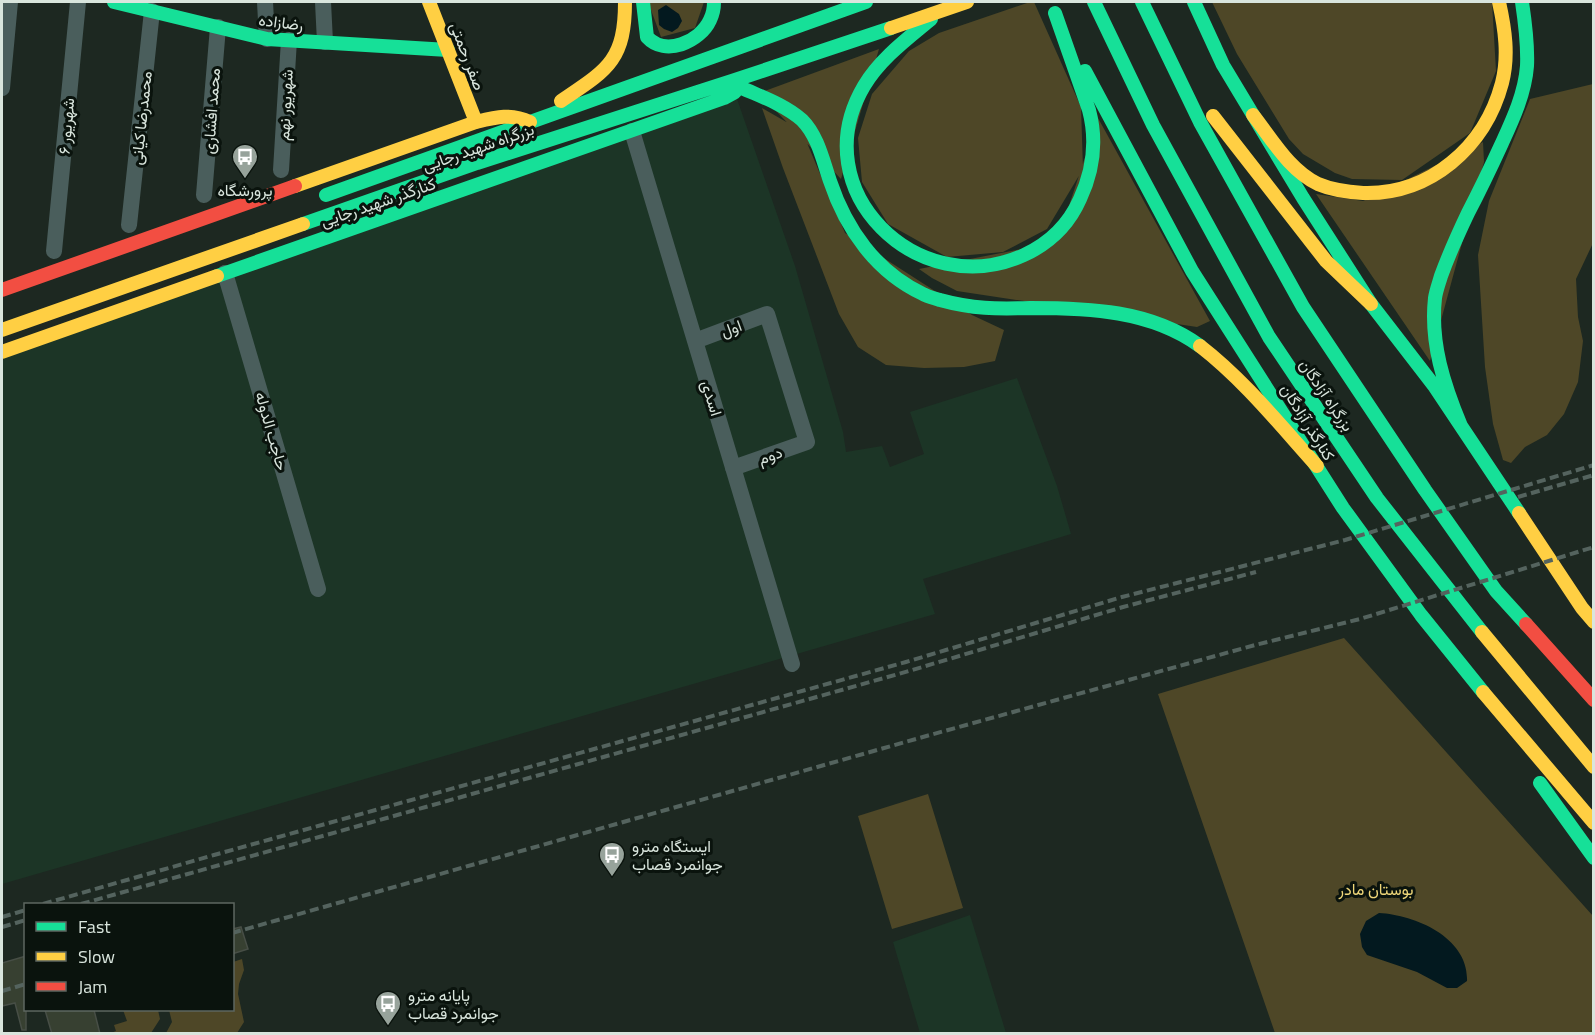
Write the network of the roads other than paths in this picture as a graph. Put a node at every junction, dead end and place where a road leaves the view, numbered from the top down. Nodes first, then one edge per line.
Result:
1 (9, 2) edge
2 (78, 2) edge
3 (114, 2) edge
4 (265, 2) edge
5 (323, 2) edge
6 (429, 2) edge
7 (625, 2) edge
8 (643, 2) edge
9 (714, 2) edge
10 (866, 2) edge
11 (967, 2) edge
12 (1094, 2) edge
13 (1142, 2) edge
14 (1194, 2) edge
15 (1499, 2) edge
16 (1522, 2) edge
17 (1052, 7) edge
18 (158, 8) edge
19 (941, 10) junction
20 (218, 27) junction
21 (267, 39) junction
22 (289, 40) junction
23 (325, 42) junction
24 (448, 50) junction
25 (1169, 58) junction
26 (759, 72) junction
27 (2, 88) edge
28 (742, 88) junction
29 (1253, 115) junction
30 (476, 122) junction
31 (530, 122) junction
32 (632, 131) junction
33 (281, 170) dead end
34 (204, 195) dead end
35 (311, 201) dead end
36 (129, 225) dead end
37 (54, 251) dead end
38 (225, 273) junction
39 (2, 290) edge
40 (1371, 304) junction
41 (2, 330) edge
42 (694, 341) junction
43 (2, 351) edge
44 (1461, 426) junction
45 (807, 442) joint
46 (1317, 466) junction
47 (733, 468) junction
48 (1554, 567) junction
49 (318, 589) dead end
50 (1593, 603) edge
51 (1593, 622) edge
52 (792, 664) dead end
53 (1477, 684) junction
54 (1593, 700) edge
55 (1593, 767) edge
56 (1593, 823) edge
57 (1593, 858) edge

1 - 27 street
2 - 37 street, شهریور ۶
3 - 18 main road, رضازاده
4 - 21 street
5 - 23 street
6 - 24 main road, صفر رحمتی
7 - 31 main road
8 - 9 main road
10 - 31 main road, بزرگراه شهید رجایی
11 - 19 main road, بزرگراه شهید رجایی
12 - 55 main road, بزرگراه آزادگان
13 - 25 main road, بزرگراه آزادگان
14 - 29 main road
15 - 29 main road
16 - 44 main road
17 - 19 main road
17 - 46 main road, کنارگذر آزادگان
18 - 20 main road, رضازاده
18 - 36 street, محمدرضا کیانی
19 - 26 main road, بزرگراه شهید رجایی
20 - 21 main road, رضازاده
20 - 34 street, محمد افشاری
21 - 22 main road, رضازاده
22 - 23 main road, رضازاده
22 - 33 street, شهریور نهم
23 - 24 main road, رضازاده
24 - 30 main road, صفر رحمتی
25 - 40 main road
25 - 54 main road, بزرگراه آزادگان
26 - 28 main road, کنارگذر شهید رجایی
26 - 41 main road, بزرگراه شهید رجایی
28 - 32 main road, کنارگذر شهید رجایی
28 - 46 main road
29 - 40 main road
30 - 31 main road
30 - 39 main road
31 - 35 main road, بزرگراه شهید رجایی
32 - 38 main road, کنارگذر شهید رجایی
32 - 42 street, اسدی
38 - 43 main road, کنارگذر شهید رجایی
38 - 49 street, حاجب الدوله
40 - 44 main road
42 - 45 street, اول
42 - 47 street, اسدی
44 - 48 main road
45 - 47 street, دوم
46 - 53 main road, کنارگذر آزادگان
47 - 52 street, اسدی
48 - 50 main road
48 - 51 main road
53 - 56 main road, کنارگذر آزادگان
53 - 57 main road

